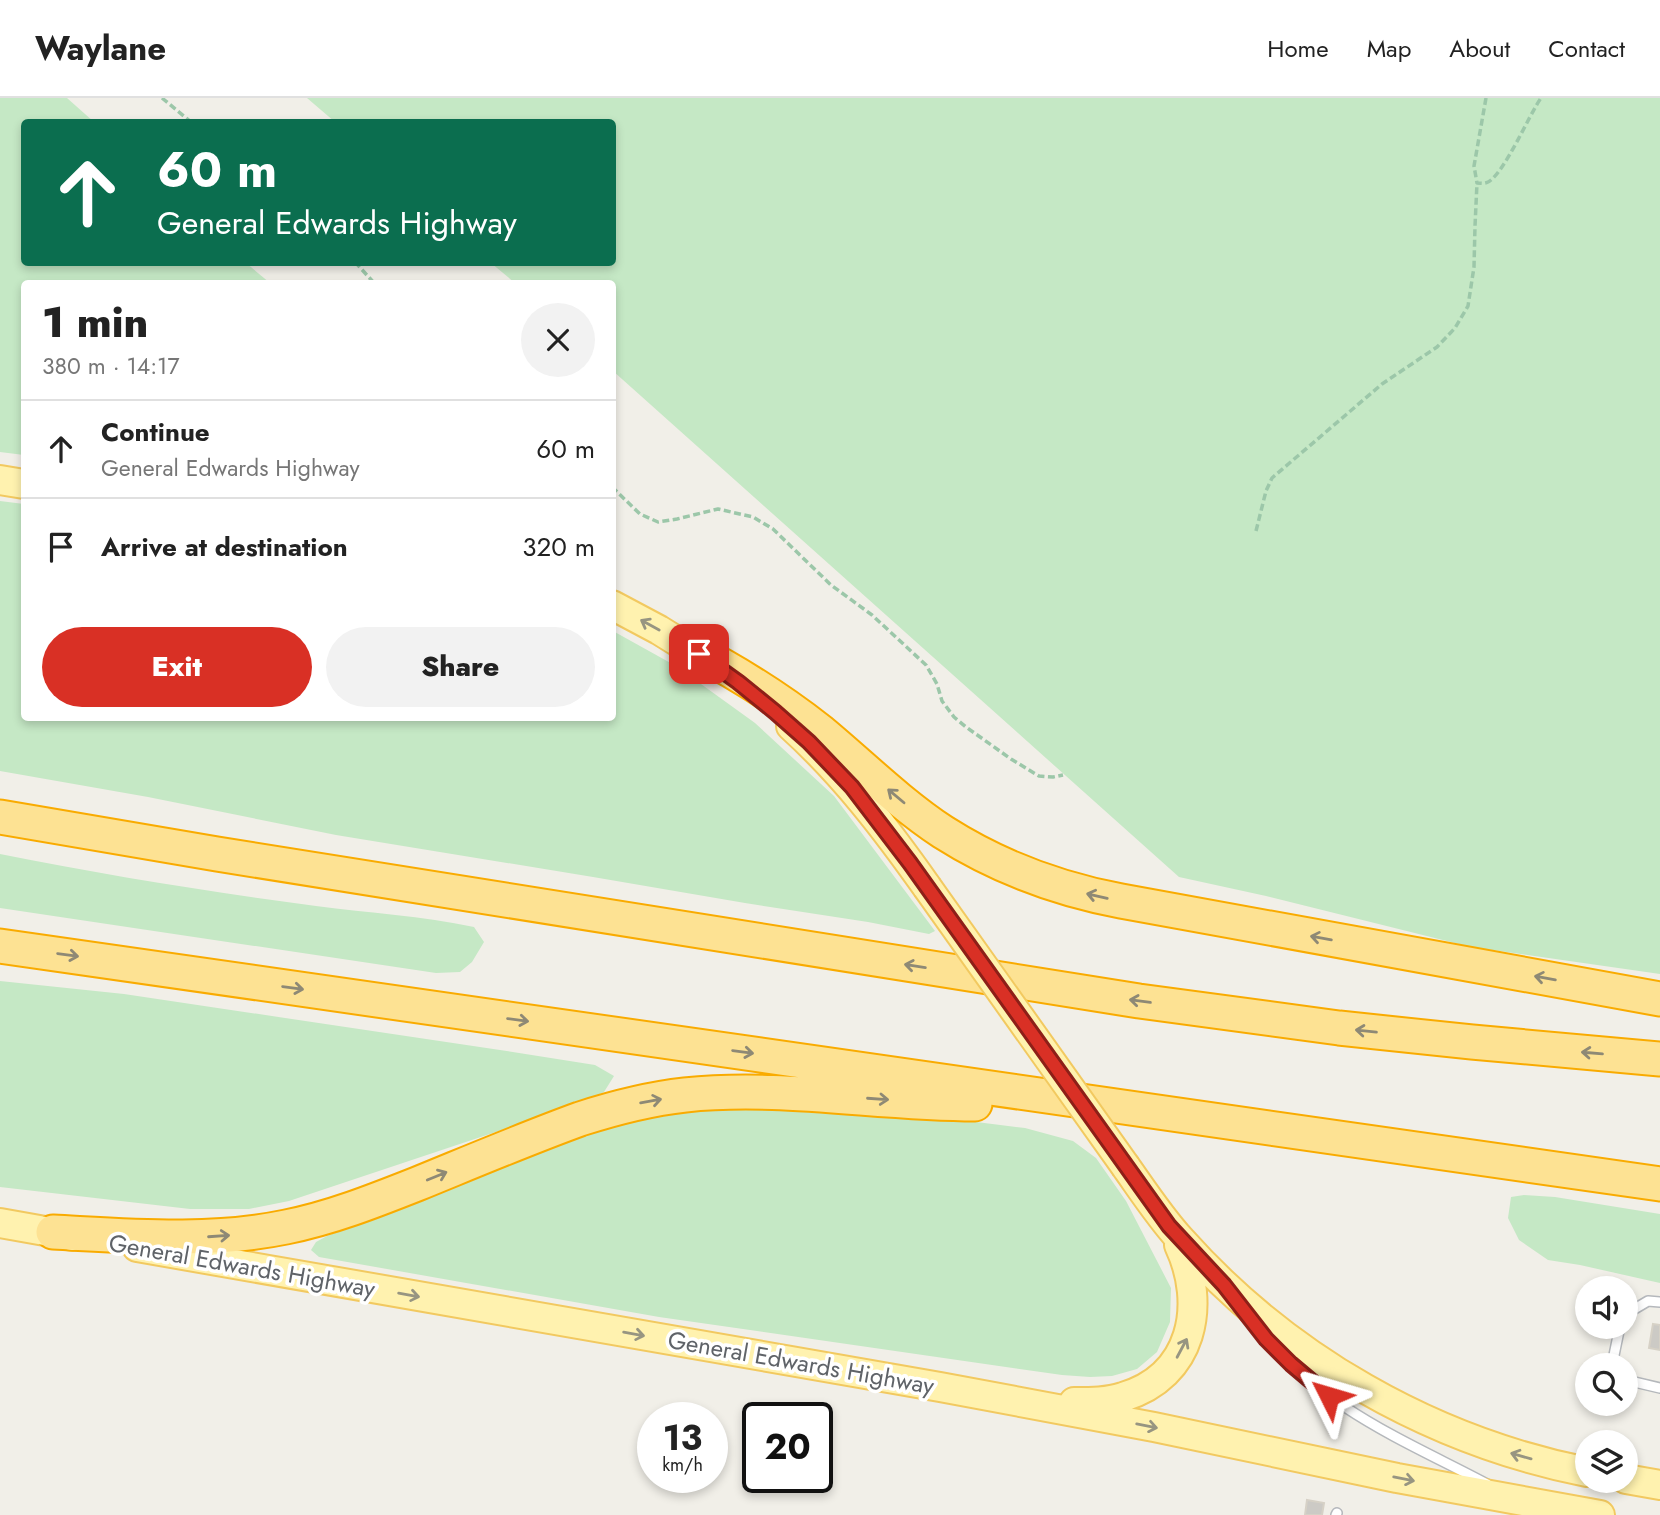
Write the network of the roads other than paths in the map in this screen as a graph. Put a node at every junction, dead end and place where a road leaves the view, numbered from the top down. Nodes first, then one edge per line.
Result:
1 (0, 481) edge
2 (21, 484) edge
3 (616, 607) edge
4 (686, 646) junction
5 (0, 817) edge
6 (0, 946) edge
7 (1660, 999) edge
8 (1660, 1059) edge
9 (1108, 1105) junction
10 (1660, 1184) edge
11 (0, 1223) edge
12 (1169, 1226) junction
13 (52, 1232) junction
14 (1224, 1285) junction
15 (1660, 1302) edge
16 (1638, 1307) edge
17 (1638, 1383) edge
18 (940, 1387) junction
19 (1660, 1388) edge
20 (1575, 1469) edge
21 (1638, 1481) edge
22 (1660, 1485) edge
23 (1518, 1506) junction
24 (1600, 1515) edge

1 - 2 main road
4 -> 3 main road
7 -> 4 highway
4 - 12 main road, bridge
8 -> 5 highway
6 -> 9 highway
9 - 10 highway
13 -> 9 highway
11 - 13 main road, General Edwards Highway
12 - 14 main road
18 -> 12 main road
13 -> 18 main road, General Edwards Highway
20 -> 14 main road
14 - 23 lane
15 - 16 lane
17 - 19 lane
18 -> 23 main road, General Edwards Highway
21 - 22 main road
23 - 24 main road, General Edwards Highway

